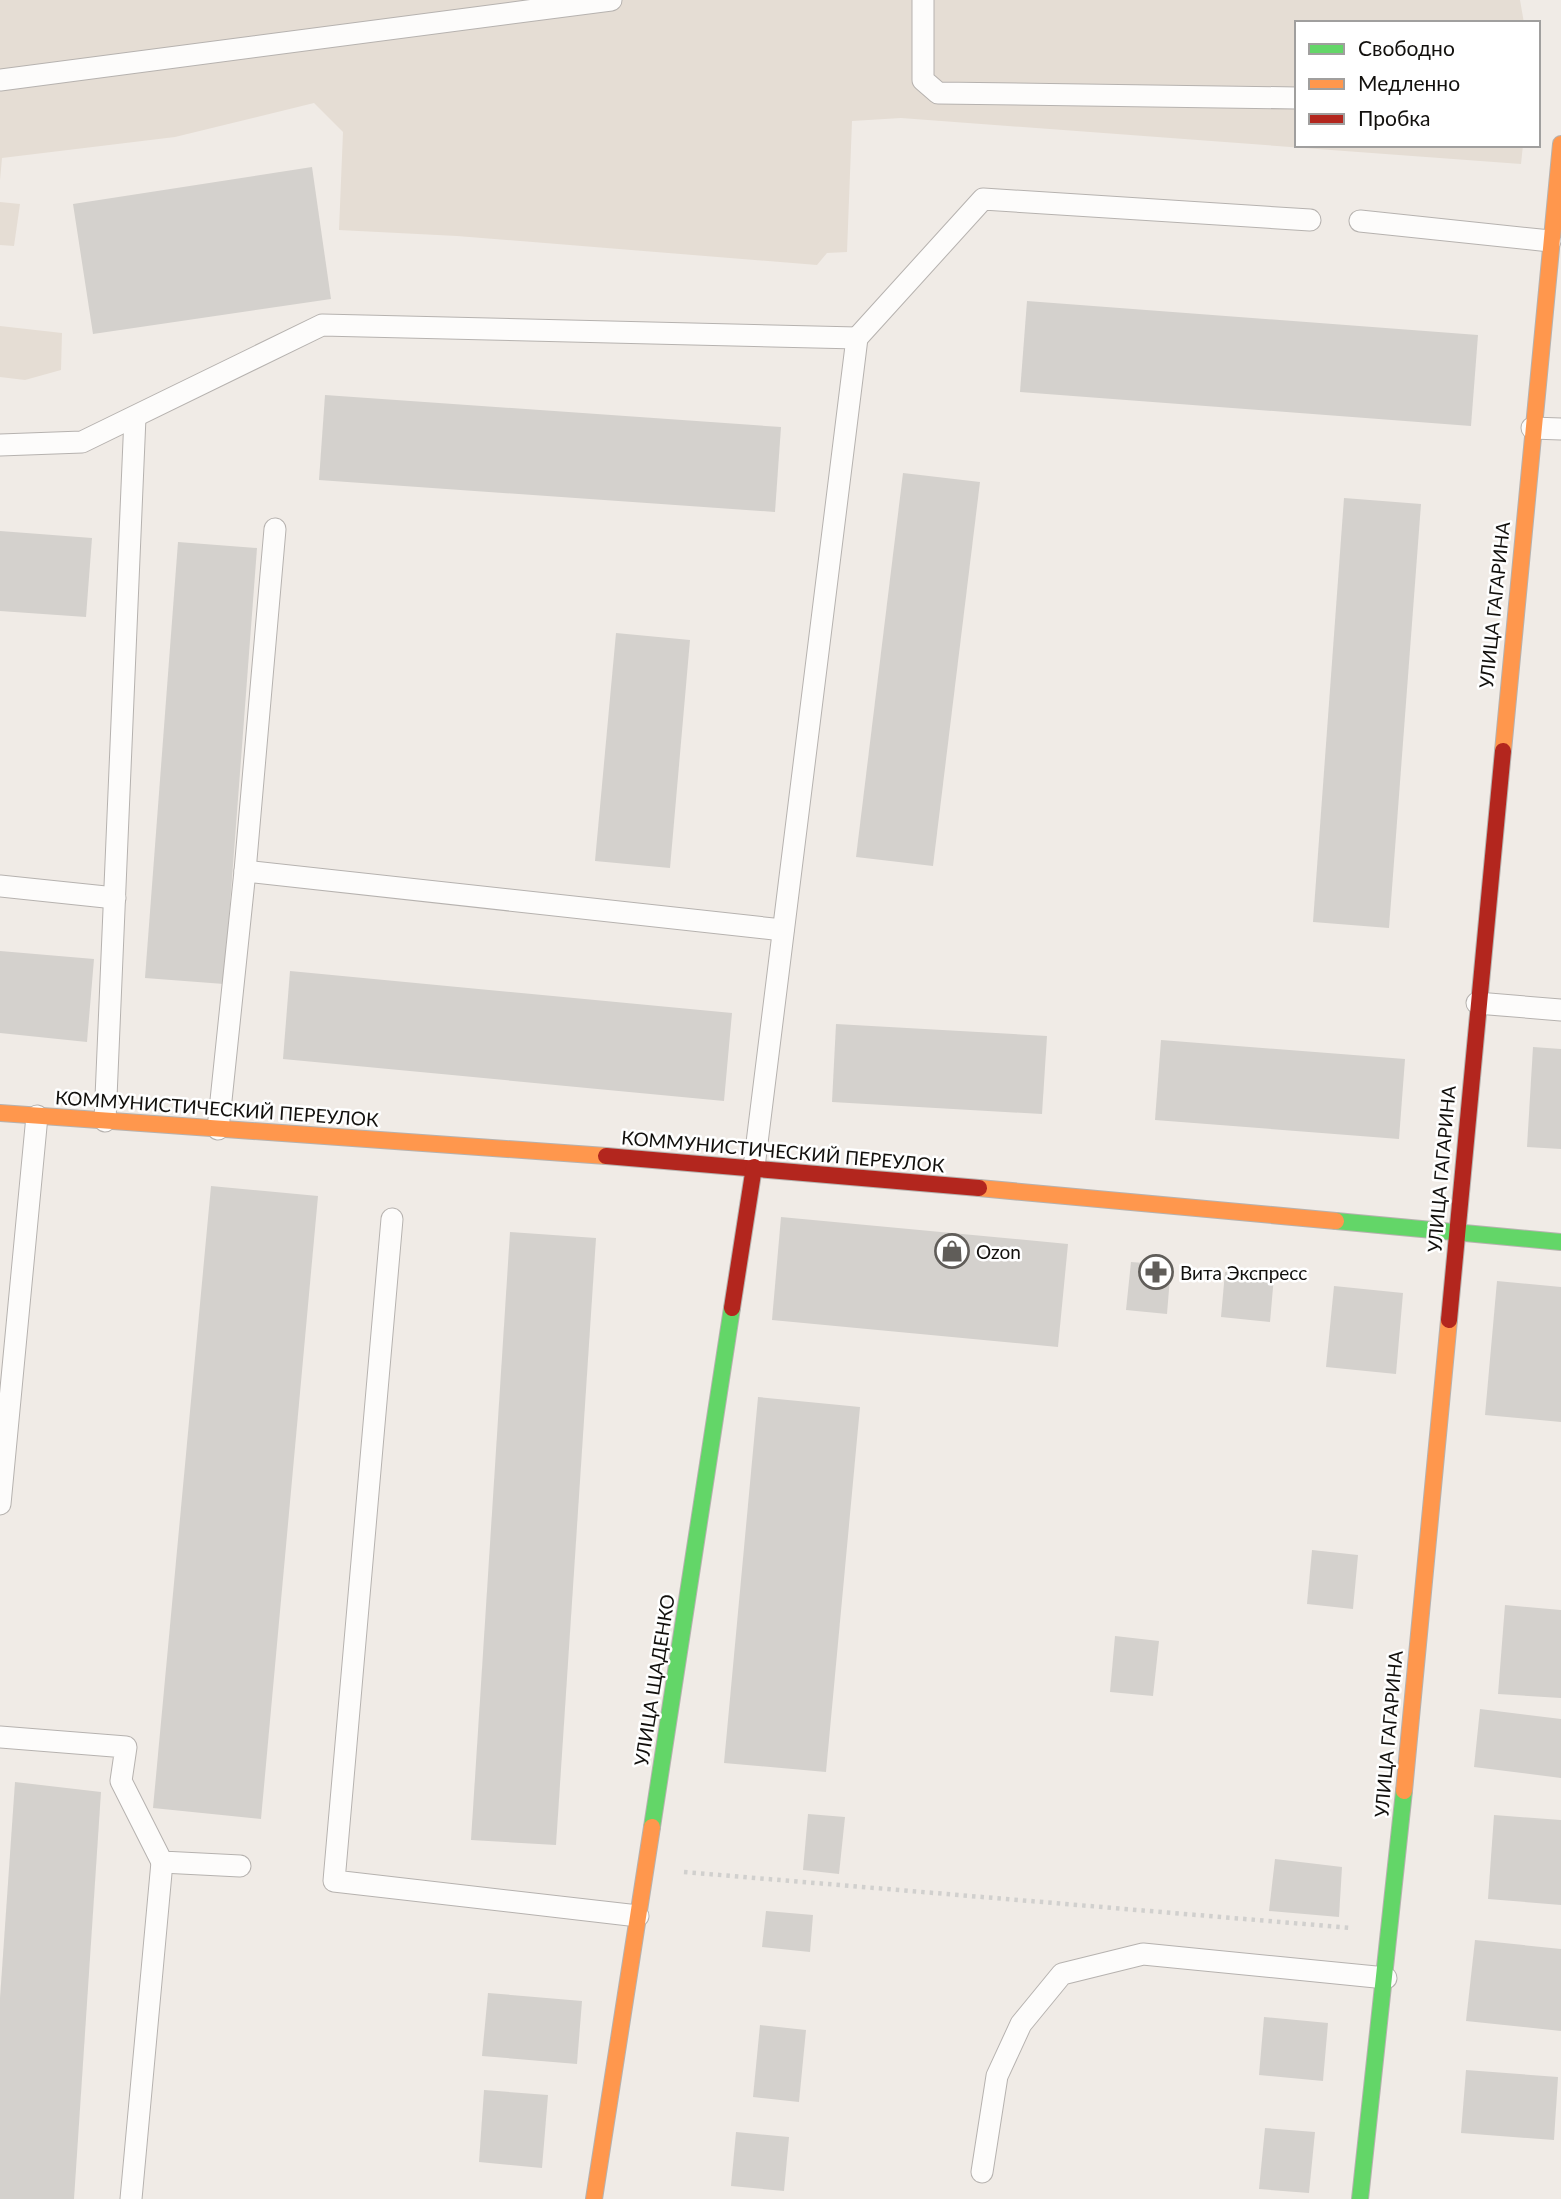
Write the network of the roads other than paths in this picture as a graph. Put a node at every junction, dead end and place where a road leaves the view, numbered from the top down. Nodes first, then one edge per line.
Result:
1 (611, 0) edge
2 (923, 0) edge
3 (0, 80) edge
4 (1295, 98) edge
5 (1561, 144) edge
6 (1310, 220) dead end
7 (1360, 221) dead end
8 (1550, 241) junction
9 (857, 338) junction
10 (135, 416) junction
11 (1532, 428) junction
12 (1561, 429) edge
13 (0, 445) edge
14 (275, 529) dead end
15 (245, 871) junction
16 (0, 886) edge
17 (114, 898) junction
18 (783, 930) junction
19 (1477, 1003) junction
20 (1561, 1010) edge
21 (0, 1113) edge
22 (37, 1116) junction
23 (105, 1121) junction
24 (218, 1129) junction
25 (754, 1167) junction
26 (392, 1219) dead end
27 (1456, 1232) junction
28 (1561, 1242) edge
29 (0, 1504) edge
30 (0, 1737) edge
31 (162, 1862) junction
32 (240, 1867) dead end
33 (638, 1916) junction
34 (1386, 1978) junction
35 (982, 2172) dead end
36 (131, 2199) edge
37 (594, 2199) edge
38 (1360, 2199) edge

1 - 3 lane
2 - 4 lane
5 - 8 street, УЛИЦА ГАГАРИНА
6 - 9 lane
7 - 8 lane
8 - 11 street, УЛИЦА ГАГАРИНА
9 - 10 lane
9 - 18 lane
10 - 13 lane
10 - 17 lane
11 - 12 lane
11 - 19 street, УЛИЦА ГАГАРИНА
14 - 15 lane
15 - 18 lane
15 - 24 lane
16 - 17 lane
17 - 23 lane
18 - 25 lane
19 - 20 lane
19 - 27 street, УЛИЦА ГАГАРИНА
21 - 22 street, КОММУНИСТИЧЕСКИЙ ПЕРЕУЛОК
22 - 23 street, КОММУНИСТИЧЕСКИЙ ПЕРЕУЛОК
22 - 29 lane
23 - 24 street, КОММУНИСТИЧЕСКИЙ ПЕРЕУЛОК
24 - 25 street, КОММУНИСТИЧЕСКИЙ ПЕРЕУЛОК
25 - 27 street, КОММУНИСТИЧЕСКИЙ ПЕРЕУЛОК
25 - 33 street, УЛИЦА ЩАДЕНКО
26 - 33 lane
27 - 28 street, КОММУНИСТИЧЕСКИЙ ПЕРЕУЛОК
27 - 34 street, УЛИЦА ГАГАРИНА
30 - 31 lane
31 - 32 lane
31 - 36 lane
33 - 37 street, УЛИЦА ЩАДЕНКО
34 - 35 lane
34 - 38 street, УЛИЦА ГАГАРИНА

